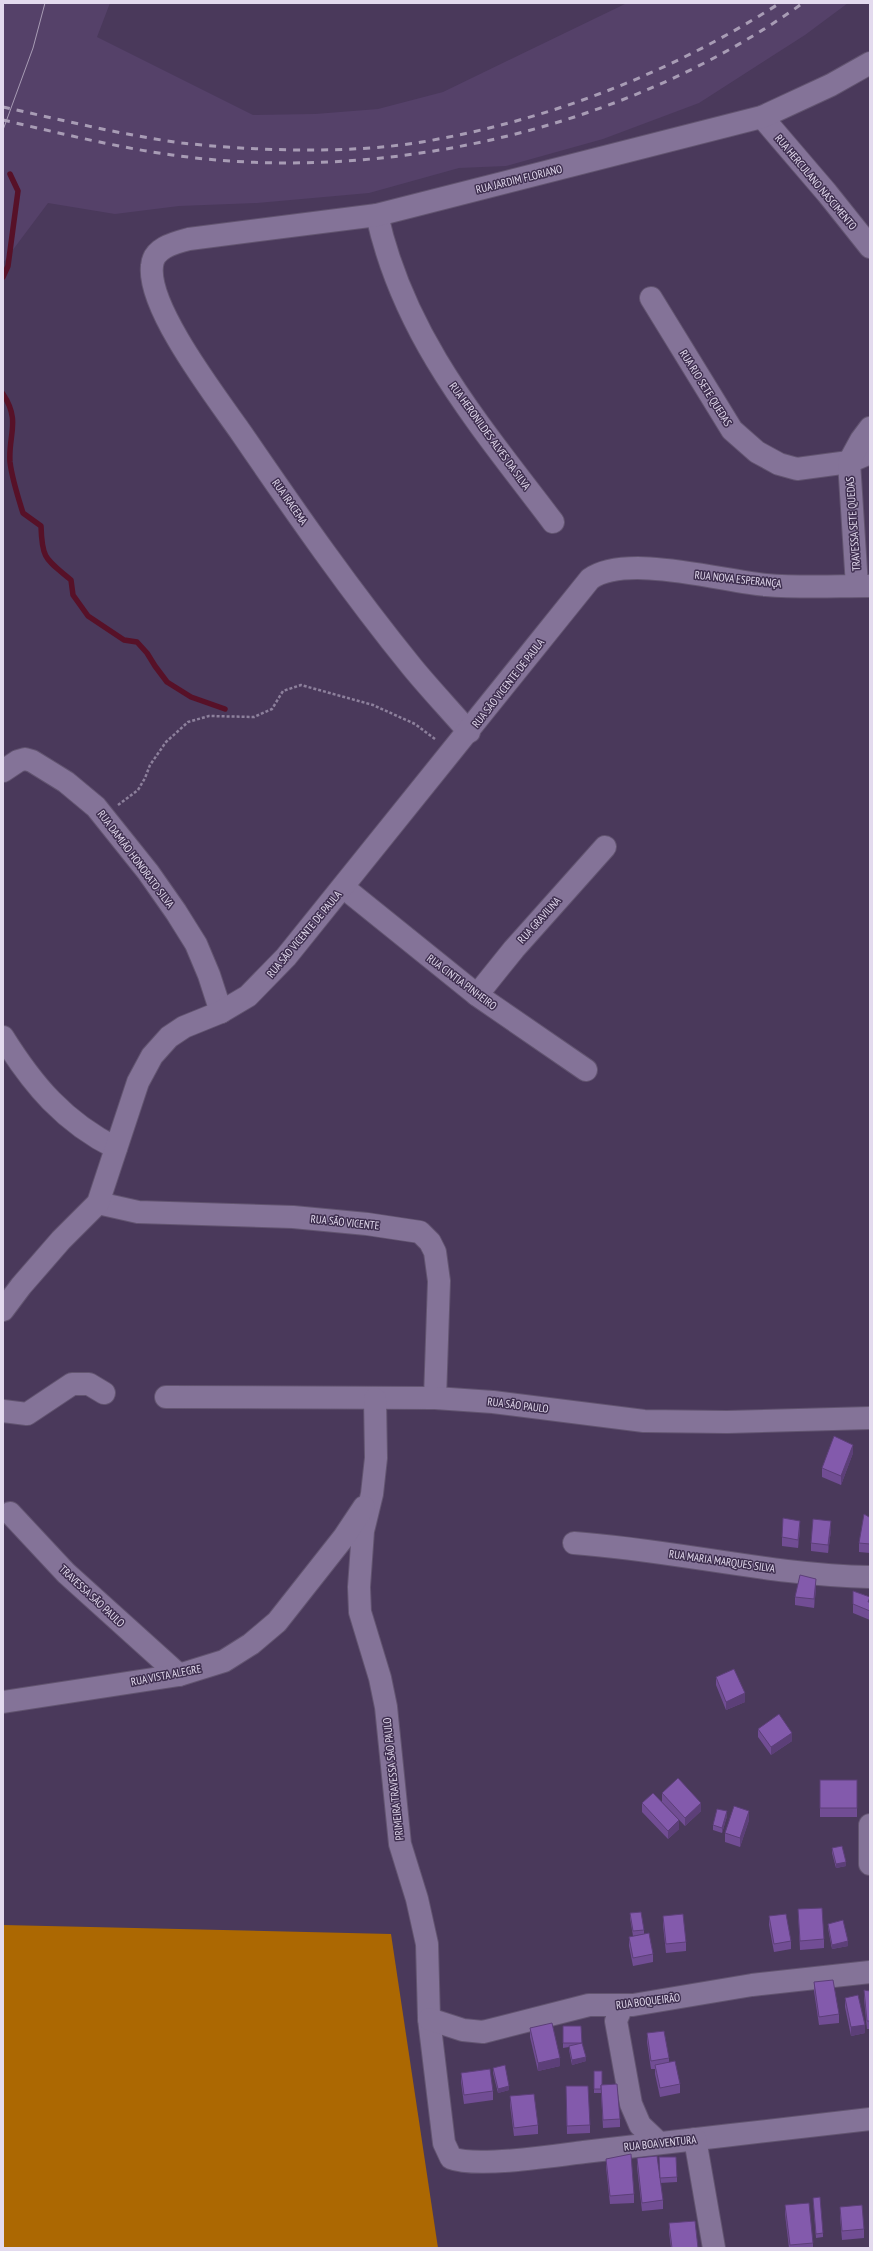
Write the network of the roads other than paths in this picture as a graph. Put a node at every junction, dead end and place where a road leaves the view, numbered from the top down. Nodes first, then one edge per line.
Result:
1 (870, 63) edge
2 (762, 117) junction
3 (377, 215) junction
4 (870, 247) edge
5 (158, 253) joint
6 (651, 298) dead end
7 (870, 428) edge
8 (870, 453) edge
9 (849, 462) junction
10 (553, 522) dead end
11 (630, 567) joint
12 (864, 586) edge
13 (469, 732) junction
14 (3, 771) edge
15 (605, 847) dead end
16 (343, 887) junction
17 (477, 995) junction
18 (221, 1012) junction
19 (3, 1037) edge
20 (586, 1070) dead end
21 (116, 1148) junction
22 (98, 1203) junction
23 (3, 1310) edge
24 (104, 1393) dead end
25 (166, 1397) dead end
26 (435, 1398) junction
27 (375, 1399) junction
28 (3, 1411) edge
29 (870, 1418) edge
30 (372, 1494) junction
31 (10, 1513) dead end
32 (574, 1543) dead end
33 (870, 1577) edge
34 (179, 1675) junction
35 (3, 1702) edge
36 (870, 1825) edge
37 (870, 1864) edge
38 (870, 1972) edge
39 (622, 2006) junction
40 (430, 2019) junction
41 (870, 2119) edge
42 (695, 2140) junction
43 (659, 2144) junction
44 (451, 2158) joint
45 (714, 2248) edge

1 - 2 street, RUA JARDIM FLORIANO
2 - 3 street, RUA JARDIM FLORIANO
2 - 4 street, RUA HERCULANO NASCIMENTO
3 - 5 street, RUA JARDIM FLORIANO
3 - 10 street, RUA HERONILDES ALVES DA SILVA
5 - 13 street, RUA IRACEMA
6 - 9 street, RUA RIO SETE QUEDAS
7 - 9 street
8 - 9 street, RUA RIO SETE QUEDAS
9 - 12 street, TRAVESSA SETE QUEDAS
11 - 12 street, RUA NOVA ESPERANÇA
11 - 13 street, RUA SÃO VICENTE DE PAULA
13 - 16 street, RUA SÃO VICENTE DE PAULA
14 - 18 street, RUA DAMIÃO HONORATO SILVA
15 - 17 street, RUA GRAVIUNA
16 - 17 street, RUA CINTIA PINHEIRO
16 - 18 street, RUA SÃO VICENTE DE PAULA
17 - 20 street, RUA CINTIA PINHEIRO
18 - 21 street, RUA SÃO VICENTE DE PAULA
19 - 21 street
21 - 22 street, RUA SÃO VICENTE DE PAULA
22 - 23 street, RUA SÃO VICENTE DE PAULA
22 - 26 street, RUA SÃO VICENTE
24 - 28 street
25 - 27 street, RUA SÃO PAULO
26 - 27 street, RUA SÃO PAULO
26 - 29 street, RUA SÃO PAULO
27 - 30 street, PRIMEIRA TRAVESSA SÃO PAULO
30 - 34 street, RUA VISTA ALEGRE
30 - 40 street, PRIMEIRA TRAVESSA SÃO PAULO
31 - 34 street, TRAVESSA SÃO PAULO
32 - 33 street, RUA MARIA MARQUES SILVA
34 - 35 street, RUA VISTA ALEGRE
36 - 37 street
38 - 39 street, RUA BOQUEIRÃO
39 - 40 street, RUA BOQUEIRÃO
39 - 43 street
40 - 44 street, PRIMEIRA TRAVESSA SÃO PAULO
41 - 42 street, RUA BOA VENTURA
42 - 43 street, RUA BOA VENTURA
42 - 45 street
43 - 44 street, RUA BOA VENTURA

